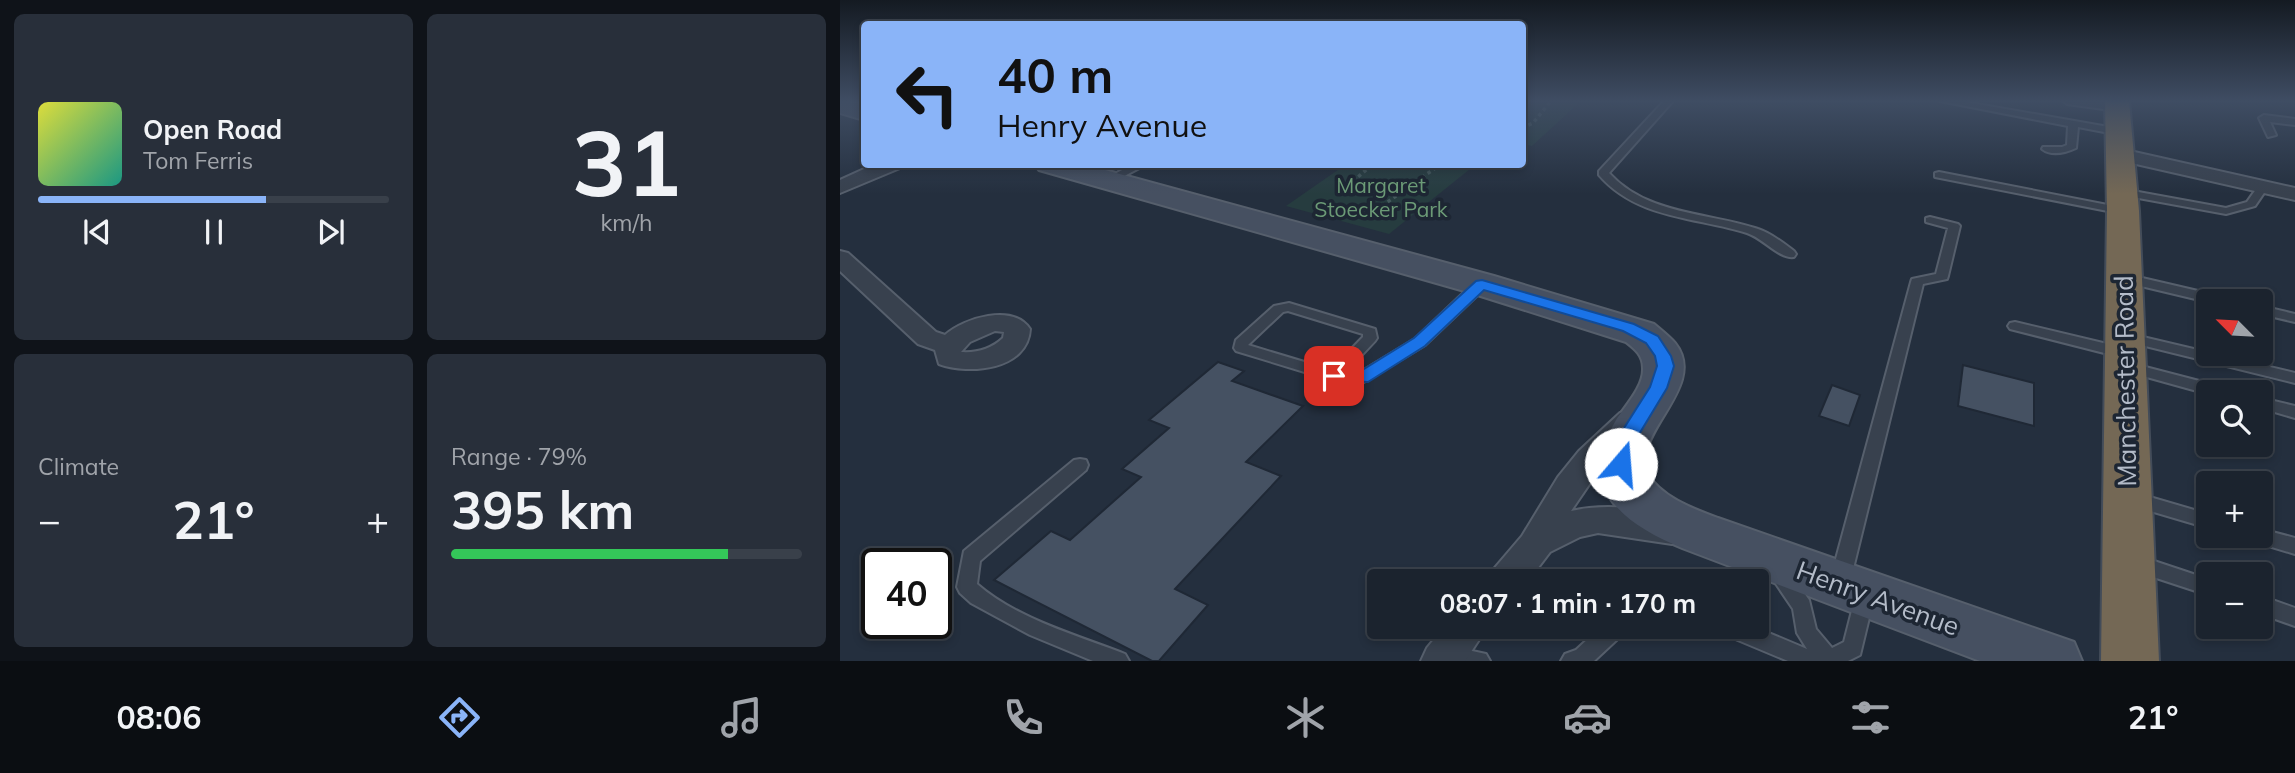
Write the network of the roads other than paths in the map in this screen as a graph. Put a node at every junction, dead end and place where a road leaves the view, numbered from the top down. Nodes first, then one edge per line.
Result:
1 (1641, 132) edge
2 (2073, 132) edge
3 (2088, 132) edge
4 (2100, 132) edge
5 (2270, 132) edge
6 (2271, 135) dead end
7 (2047, 149) dead end
8 (2120, 150) edge
9 (884, 168) edge
10 (1063, 168) edge
11 (1134, 168) edge
12 (1939, 175) dead end
13 (1107, 181) junction
14 (840, 187) edge
15 (2263, 187) junction
16 (2295, 194) edge
17 (1930, 220) dead end
18 (1790, 254) dead end
19 (840, 258) edge
20 (2123, 278) junction
21 (1482, 284) junction
22 (2196, 295) edge
23 (2273, 313) edge
24 (2295, 318) edge
25 (2015, 326) dead end
26 (949, 346) dead end
27 (2125, 352) junction
28 (1334, 376) junction
29 (2295, 378) edge
30 (2196, 382) edge
31 (1650, 403) junction
32 (2273, 406) edge
33 (2295, 412) edge
34 (1622, 454) junction
35 (1080, 465) dead end
36 (2128, 498) junction
37 (2196, 518) edge
38 (1710, 535) junction
39 (2273, 540) edge
40 (1536, 543) junction
41 (2295, 546) edge
42 (1767, 558) junction
43 (2128, 560) junction
44 (1515, 569) edge
45 (2196, 583) edge
46 (1852, 590) junction
47 (2273, 609) edge
48 (2295, 617) edge
49 (1602, 639) edge
50 (1763, 639) edge
51 (1118, 661) edge
52 (1572, 661) edge
53 (1823, 661) edge
54 (2053, 661) edge
55 (2130, 661) edge

1 - 18 lane
2 - 7 lane
3 - 8 lane
4 - 8 lane
5 - 6 lane
8 - 12 lane
8 - 15 street
8 - 15 lane
8 - 20 highway, Manchester Road
9 - 14 street
10 - 13 street
11 - 13 lane
13 - 21 street
15 - 16 street
17 - 46 lane
19 - 26 street
20 - 22 lane
20 - 27 highway, Manchester Road
21 - 28 lane
21 - 31 street
23 - 24 lane
25 - 27 lane
27 - 29 lane
27 - 30 lane
27 - 36 highway, Manchester Road
28 - 28 lane
31 - 34 street
31 - 40 street
32 - 33 lane
34 - 38 street, Henry Avenue
34 - 40 street
35 - 51 lane
36 - 37 lane
36 - 43 highway, Manchester Road
38 - 40 street
38 - 42 street, Henry Avenue
39 - 41 lane
40 - 44 street
42 - 46 street, Henry Avenue
42 - 53 lane
43 - 45 lane
43 - 55 highway, Manchester Road
46 - 53 lane
46 - 54 street, Henry Avenue
47 - 48 lane
49 - 52 lane
50 - 53 lane

